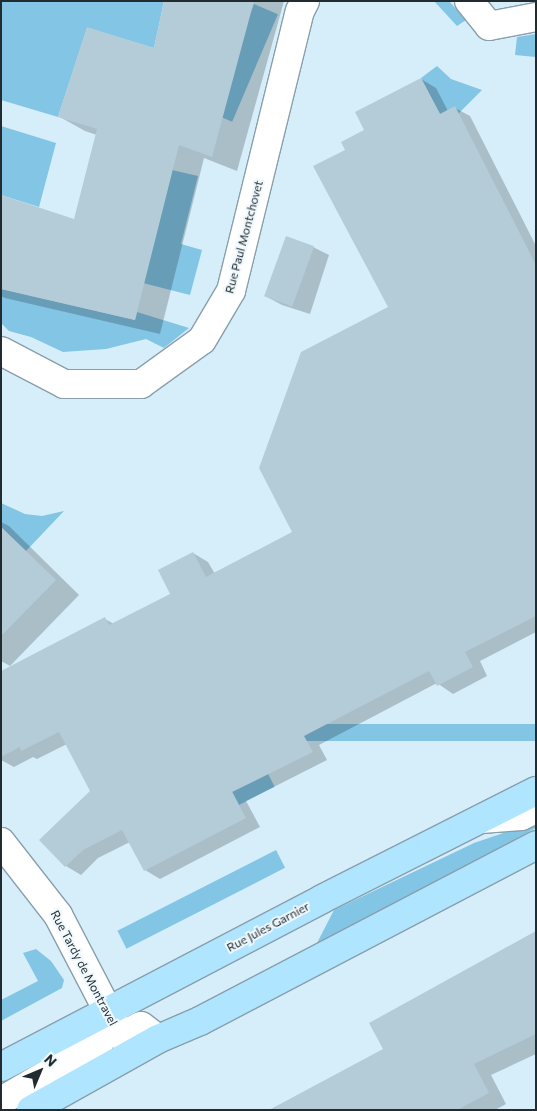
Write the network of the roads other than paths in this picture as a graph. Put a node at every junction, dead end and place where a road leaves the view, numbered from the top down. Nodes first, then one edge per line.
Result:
1 (305, 1) edge
2 (469, 1) edge
3 (536, 17) edge
4 (1, 351) edge
5 (536, 791) edge
6 (536, 809) edge
7 (481, 819) junction
8 (1, 842) edge
9 (536, 846) edge
10 (109, 1010) junction
11 (158, 1040) junction
12 (1, 1067) edge
13 (1, 1101) edge
14 (31, 1110) edge

1 - 4 street, Rue Paul Montchovet
2 - 3 street
5 - 7 main road, Rue Jules Garnier
6 - 7 street
7 - 10 main road, Rue Jules Garnier
8 - 10 street, Rue Tardy de Montravel
9 - 11 main road
10 - 11 street, Rue Tardy de Montravel
10 - 12 main road, Rue Jules Garnier
10 - 13 street
11 - 14 main road

